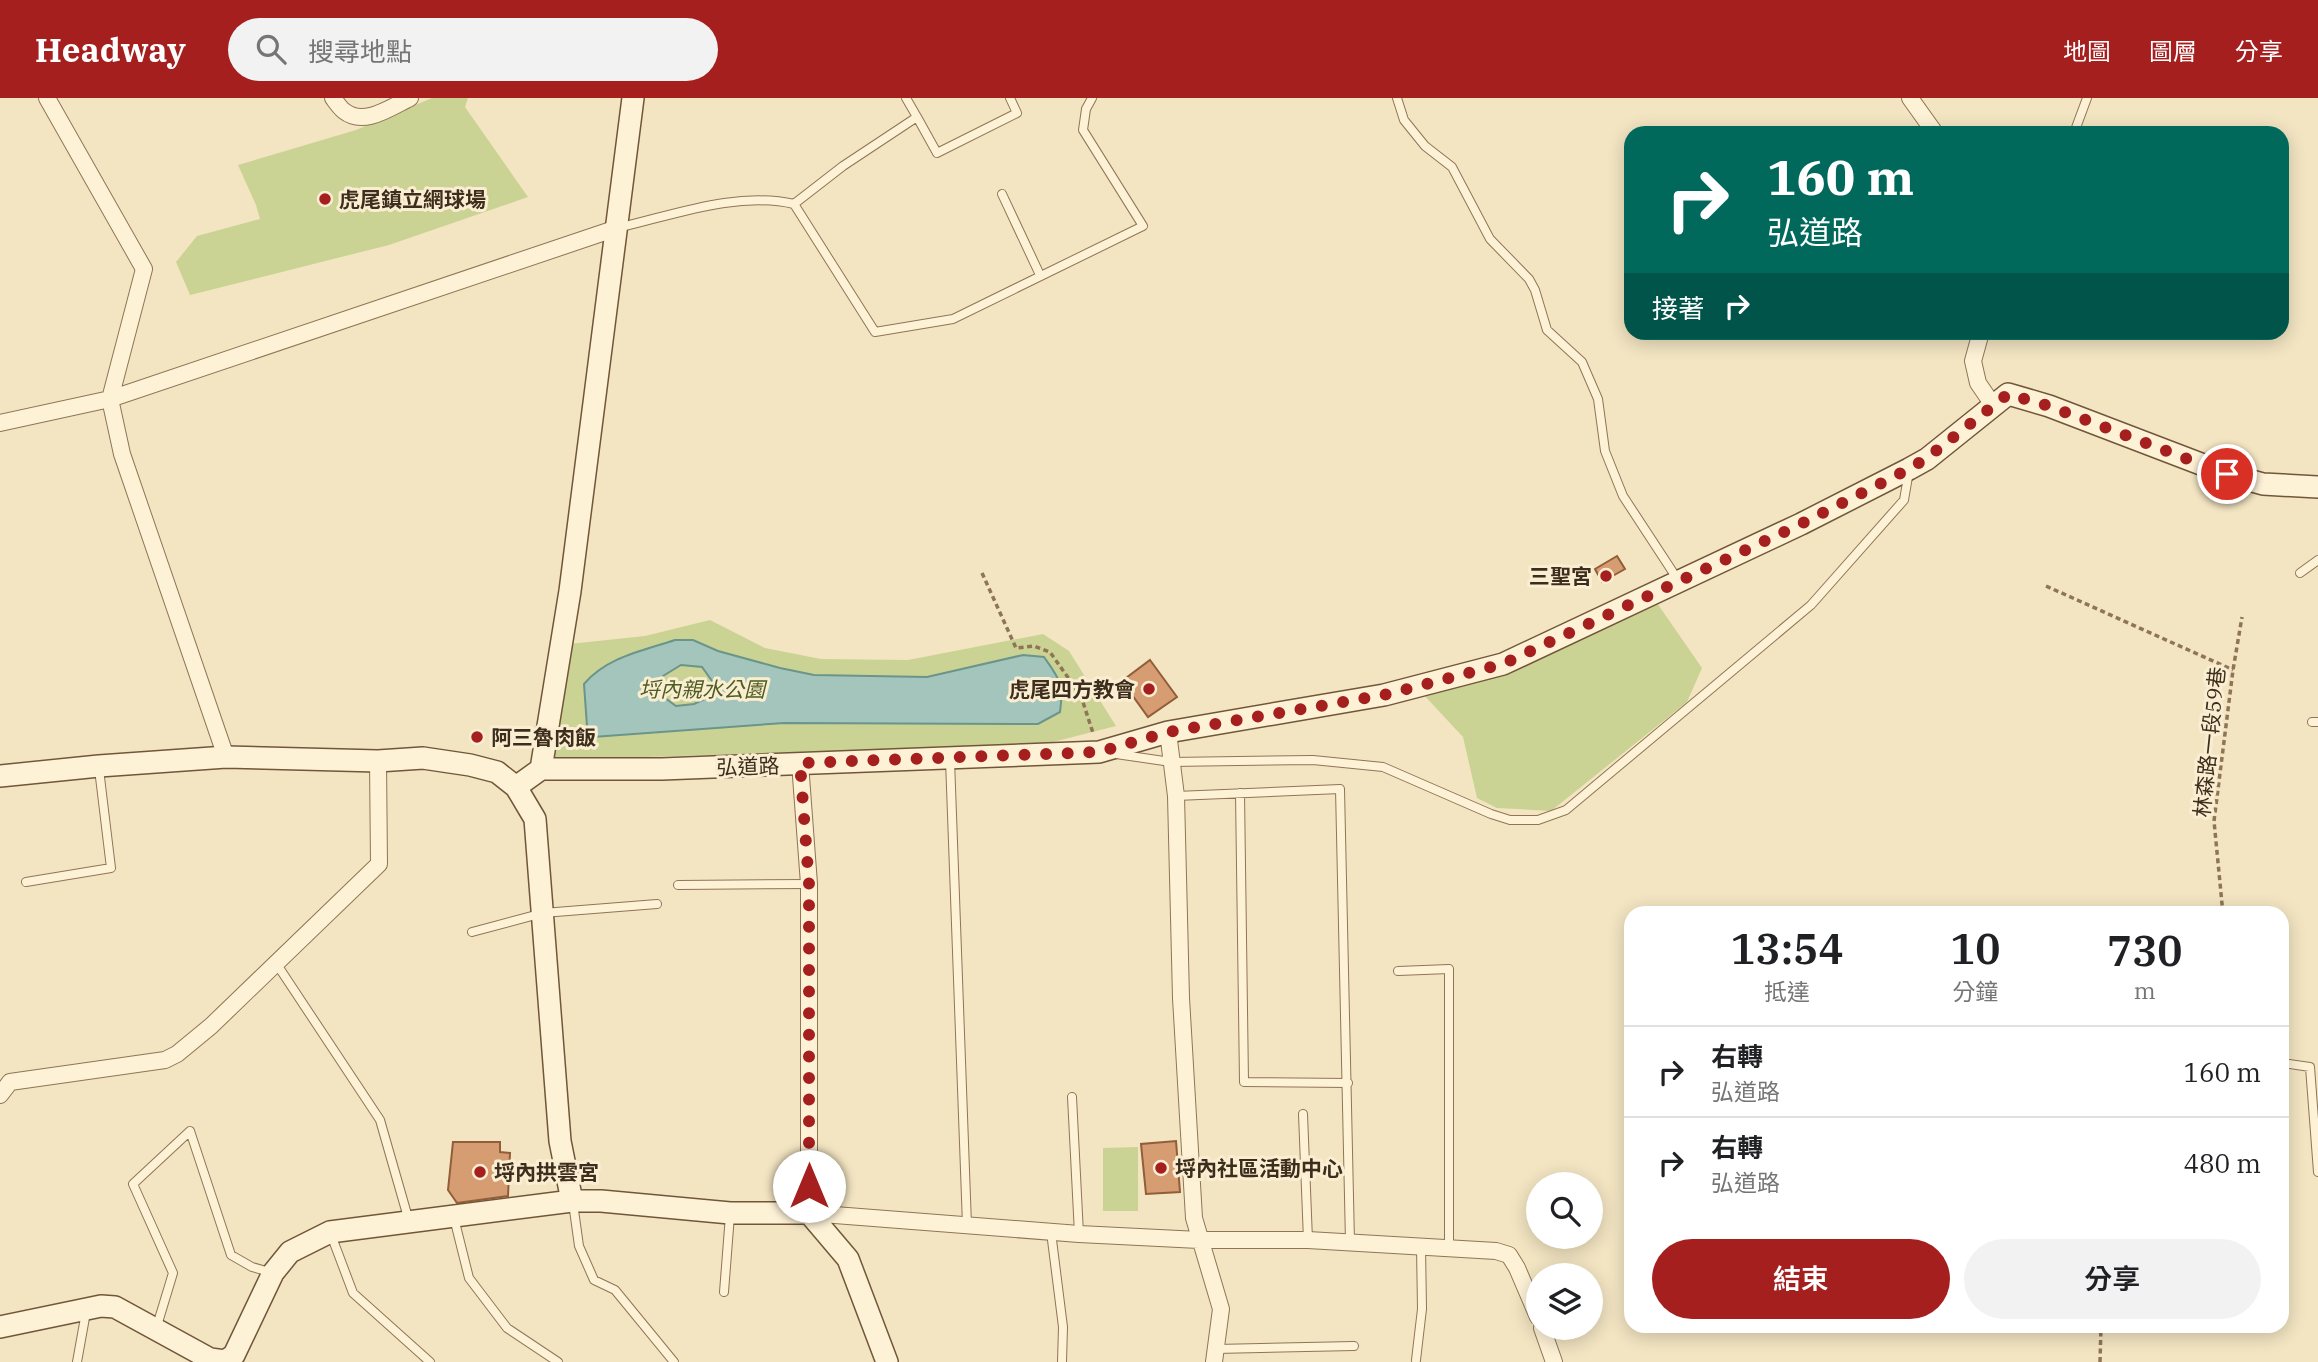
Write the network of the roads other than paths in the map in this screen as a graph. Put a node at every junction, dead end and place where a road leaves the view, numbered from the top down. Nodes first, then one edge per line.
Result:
1 (47, 98) edge
2 (333, 98) edge
3 (410, 98) edge
4 (633, 98) edge
5 (906, 98) edge
6 (1010, 98) edge
7 (1093, 98) edge
8 (1397, 98) edge
9 (1910, 98) edge
10 (2087, 98) edge
11 (917, 117) junction
12 (1930, 126) edge
13 (2077, 126) edge
14 (1002, 194) dead end
15 (794, 204) junction
16 (617, 228) junction
17 (1041, 275) junction
18 (1979, 340) edge
19 (110, 399) junction
20 (1993, 404) junction
21 (0, 423) edge
22 (1909, 469) junction
23 (2318, 487) edge
24 (2318, 560) edge
25 (2300, 573) dead end
26 (1679, 582) junction
27 (1168, 732) junction
28 (1099, 752) junction
29 (226, 757) junction
30 (950, 758) junction
31 (378, 761) junction
32 (1171, 762) junction
33 (800, 763) junction
34 (99, 766) junction
35 (541, 769) junction
36 (0, 776) edge
37 (516, 787) junction
38 (1240, 793) junction
39 (1176, 796) junction
40 (26, 882) dead end
41 (809, 884) junction
42 (678, 885) dead end
43 (657, 904) dead end
44 (543, 913) junction
45 (472, 932) dead end
46 (276, 963) junction
47 (1398, 971) dead end
48 (2289, 1064) edge
49 (2314, 1066) edge
50 (1348, 1083) junction
51 (3, 1084) edge
52 (1072, 1097) dead end
53 (1303, 1114) dead end
54 (2318, 1172) edge
55 (572, 1201) junction
56 (730, 1213) junction
57 (809, 1213) junction
58 (453, 1215) junction
59 (408, 1221) junction
60 (967, 1225) junction
61 (330, 1232) junction
62 (1051, 1232) junction
63 (1079, 1234) junction
64 (1199, 1240) junction
65 (1308, 1240) junction
66 (1350, 1242) junction
67 (1421, 1247) junction
68 (1449, 1248) junction
69 (273, 1273) junction
70 (1526, 1289) edge
71 (724, 1292) dead end
72 (87, 1309) junction
73 (0, 1327) edge
74 (156, 1330) junction
75 (1546, 1340) edge
76 (1354, 1346) dead end
77 (1215, 1356) edge
78 (1416, 1360) dead end
79 (225, 1361) edge
80 (76, 1362) edge
81 (430, 1362) edge
82 (558, 1362) edge
83 (674, 1362) edge
84 (887, 1362) edge
85 (1062, 1362) edge
86 (1554, 1362) edge

1 - 19 street
2 - 3 street
4 - 16 street
5 - 11 lane
6 - 11 lane
7 - 17 lane
8 - 26 lane
9 - 12 street
10 - 13 lane
11 - 15 lane
14 - 17 lane
15 - 16 lane
15 - 17 lane
16 - 19 street
16 - 35 street
18 - 20 street
19 - 21 street
19 - 29 street
20 - 22 street, 弘道路
20 - 23 street, 弘道路
22 - 26 street, 弘道路
22 - 32 lane
24 - 25 lane
26 - 27 street, 弘道路
27 - 28 street, 弘道路
27 - 32 street
28 - 30 street, 弘道路
28 - 32 lane
29 - 31 street
29 - 34 street
30 - 33 street, 弘道路
30 - 60 lane
31 - 37 street
31 - 46 street
32 - 39 street
33 - 35 street, 弘道路
33 - 41 street
34 - 36 street
34 - 40 lane
35 - 37 street
37 - 44 street
38 - 39 lane
38 - 50 lane
38 - 50 lane
39 - 64 street
41 - 42 lane
41 - 57 street
43 - 44 lane
44 - 45 lane
44 - 55 street
46 - 51 street
46 - 59 lane
47 - 68 lane
48 - 49 lane
49 - 54 lane
50 - 66 lane
52 - 63 lane
53 - 65 lane
55 - 56 street
55 - 58 street
55 - 83 lane
56 - 57 street
56 - 71 lane
57 - 60 street
57 - 84 street
58 - 59 street
58 - 82 lane
59 - 61 street
60 - 62 street
61 - 69 street
61 - 81 lane
62 - 63 street
62 - 85 lane
63 - 64 street
64 - 65 street
64 - 77 street
65 - 66 street
66 - 67 street
67 - 68 street
67 - 78 lane
68 - 70 street
69 - 74 lane
69 - 79 street
72 - 73 street
72 - 74 street
72 - 80 lane
74 - 79 street
75 - 86 street
76 - 77 lane

